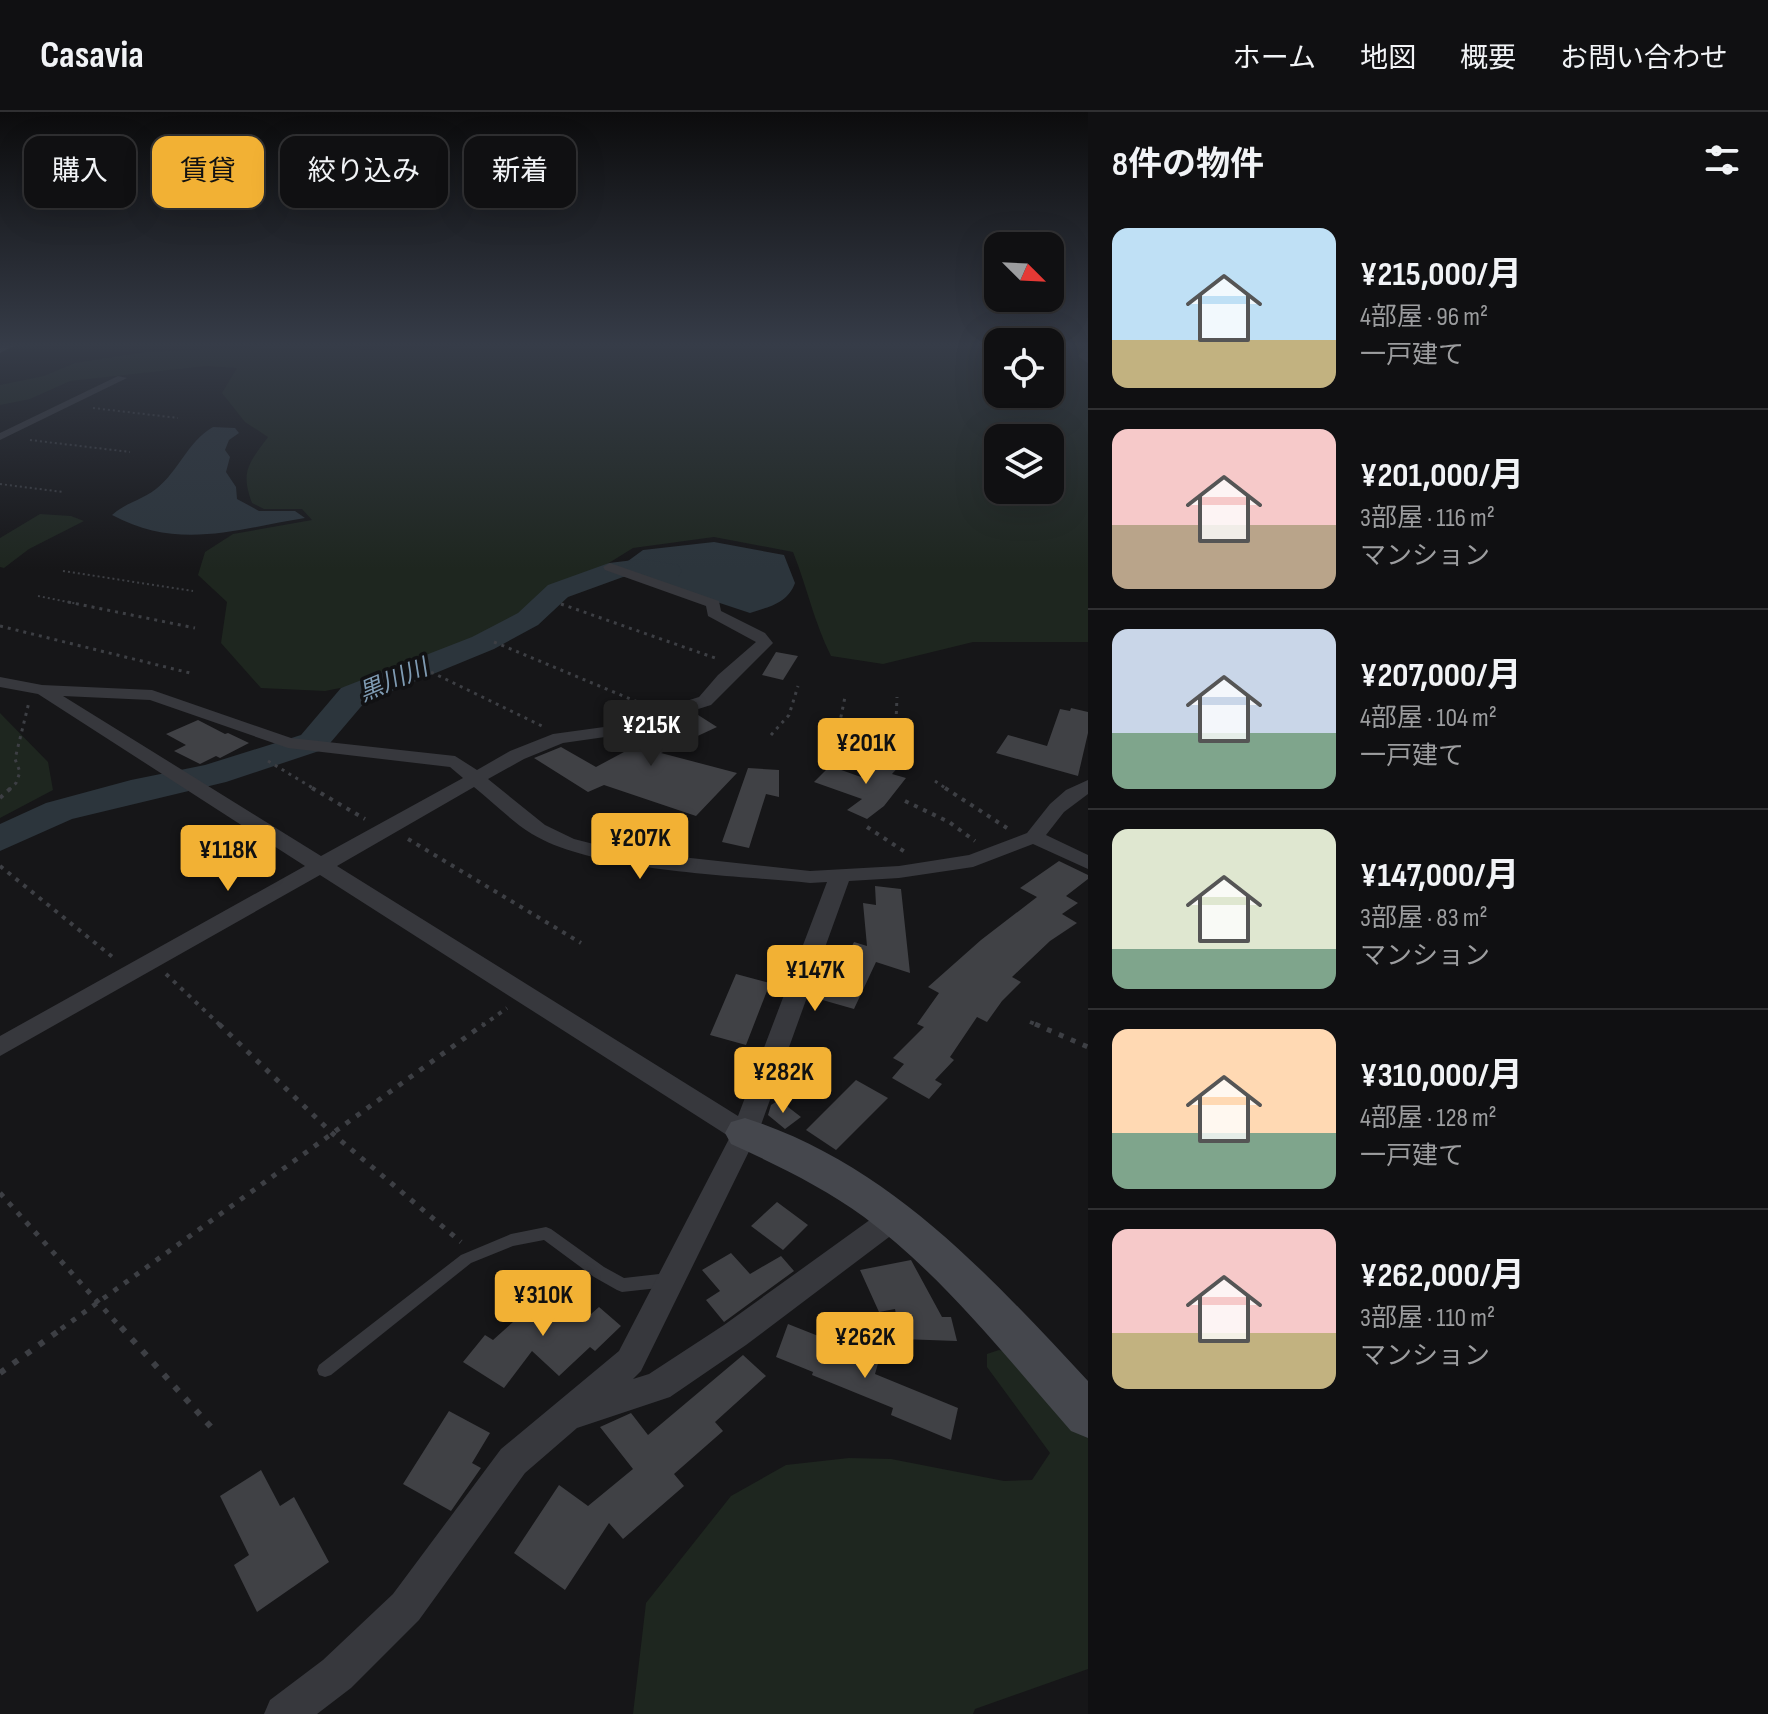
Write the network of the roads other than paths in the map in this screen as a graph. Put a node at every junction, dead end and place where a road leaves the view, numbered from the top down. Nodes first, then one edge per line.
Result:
1 (38, 419) edge
2 (0, 437) edge
3 (610, 567) dead end
4 (0, 682) edge
5 (38, 689) junction
6 (476, 779) junction
7 (1088, 786) edge
8 (1034, 837) junction
9 (1088, 863) edge
10 (321, 866) junction
11 (840, 876) junction
12 (0, 1047) edge
13 (745, 1133) junction
14 (895, 1217) junction
15 (669, 1280) junction
16 (325, 1370) dead end
17 (1088, 1415) edge
18 (561, 1418) junction
19 (284, 1714) edge

1 - 2 street
3 - 6 street
4 - 5 street
5 - 6 street
5 - 10 street
6 - 10 street
6 - 11 street
7 - 8 street
8 - 9 street
8 - 11 street
10 - 12 street
10 - 13 street
11 - 13 street
13 - 14 street
13 - 15 street
14 - 17 street
14 - 18 street
15 - 16 lane
15 - 18 street
18 - 19 street

